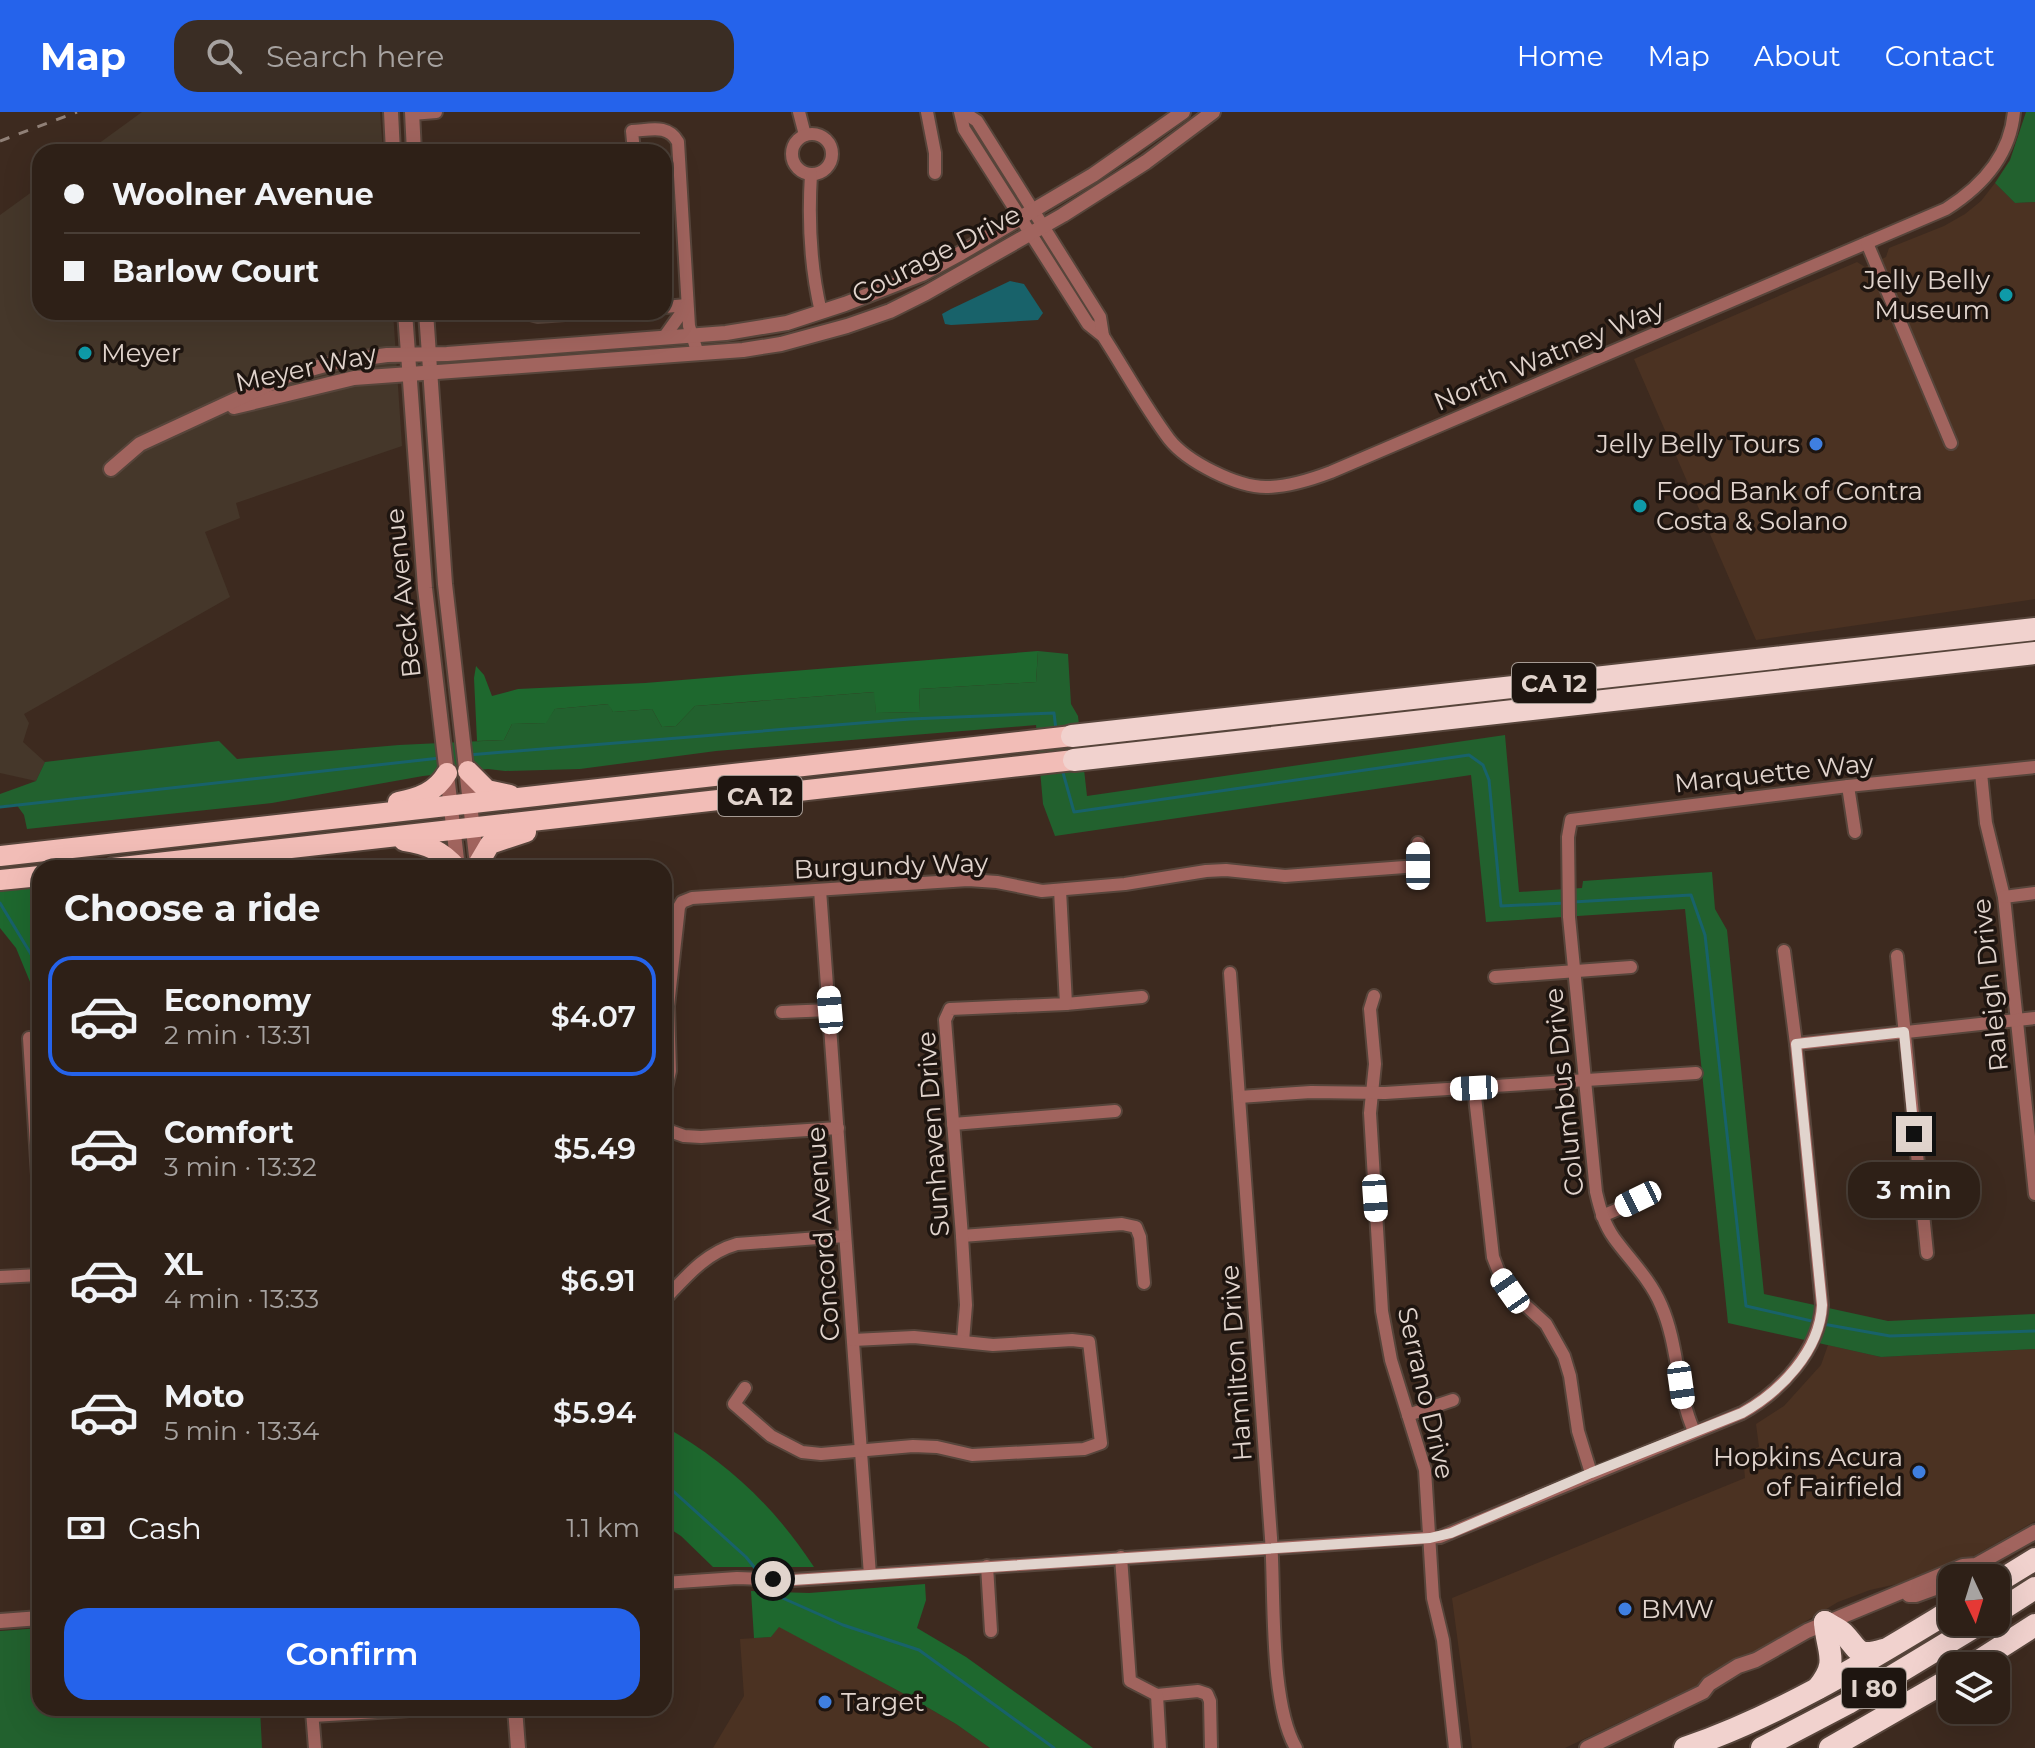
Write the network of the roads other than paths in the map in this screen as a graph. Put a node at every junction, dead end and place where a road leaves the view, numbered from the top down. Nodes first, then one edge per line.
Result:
1 (391, 112) edge
2 (436, 112) edge
3 (799, 112) edge
4 (927, 112) edge
5 (961, 112) edge
6 (1183, 112) edge
7 (1213, 112) edge
8 (2014, 112) edge
9 (412, 113) edge
10 (805, 135) junction
11 (393, 144) edge
12 (414, 144) edge
13 (633, 144) edge
14 (679, 155) junction
15 (672, 156) edge
16 (935, 173) dead end
17 (811, 174) junction
18 (1034, 210) junction
19 (1020, 218) junction
20 (1044, 226) junction
21 (1030, 234) junction
22 (1867, 243) junction
23 (687, 305) junction
24 (672, 306) edge
25 (821, 312) junction
26 (406, 320) edge
27 (427, 320) edge
28 (665, 336) junction
29 (692, 336) junction
30 (1103, 336) junction
31 (429, 354) junction
32 (698, 354) junction
33 (408, 355) junction
34 (430, 373) junction
35 (409, 374) junction
36 (214, 411) junction
37 (1951, 443) dead end
38 (111, 469) dead end
39 (2035, 620) edge
40 (2035, 629) edge
41 (1968, 637) junction
42 (2029, 655) edge
43 (1072, 736) joint
44 (1074, 760) joint
45 (2035, 767) edge
46 (458, 772) junction
47 (1981, 773) junction
48 (1848, 786) junction
49 (522, 798) junction
50 (461, 805) junction
51 (635, 811) junction
52 (1571, 820) joint
53 (316, 822) junction
54 (464, 828) junction
55 (1855, 832) dead end
56 (384, 837) junction
57 (1418, 843) dead end
58 (0, 856) edge
59 (183, 860) edge
60 (455, 860) edge
61 (467, 860) edge
62 (475, 860) edge
63 (32, 877) edge
64 (6, 880) edge
65 (820, 890) junction
66 (1060, 890) junction
67 (2035, 893) edge
68 (2004, 897) junction
69 (1784, 951) dead end
70 (1897, 956) dead end
71 (672, 960) edge
72 (1631, 967) dead end
73 (1573, 971) junction
74 (1230, 973) dead end
75 (1495, 977) dead end
76 (1374, 996) dead end
77 (1142, 997) dead end
78 (1066, 1004) junction
79 (830, 1010) junction
80 (782, 1012) dead end
81 (2035, 1018) edge
82 (2015, 1021) junction
83 (1904, 1032) junction
84 (29, 1038) dead end
85 (1796, 1044) junction
86 (1696, 1073) dead end
87 (32, 1076) edge
88 (1583, 1080) junction
89 (1474, 1088) junction
90 (1372, 1094) junction
91 (1239, 1097) junction
92 (1115, 1111) dead end
93 (953, 1124) junction
94 (838, 1128) junction
95 (672, 1132) edge
96 (2032, 1143) edge
97 (1654, 1194) dead end
98 (2035, 1194) edge
99 (1602, 1216) junction
100 (845, 1236) junction
101 (962, 1236) junction
102 (1927, 1253) dead end
103 (32, 1275) edge
104 (0, 1277) edge
105 (1144, 1283) dead end
106 (672, 1292) edge
107 (853, 1340) junction
108 (963, 1341) junction
109 (745, 1388) dead end
110 (1453, 1400) dead end
111 (1408, 1415) junction
112 (1694, 1431) junction
113 (860, 1451) junction
114 (1591, 1473) junction
115 (2035, 1532) edge
116 (1430, 1538) junction
117 (1271, 1547) junction
118 (1121, 1557) junction
119 (2035, 1559) edge
120 (1978, 1564) edge
121 (987, 1566) junction
122 (2010, 1574) edge
123 (870, 1575) junction
124 (1938, 1577) edge
125 (672, 1583) edge
126 (1938, 1587) edge
127 (2035, 1588) edge
128 (1901, 1594) junction
129 (2010, 1604) edge
130 (1938, 1618) edge
131 (32, 1619) edge
132 (0, 1621) edge
133 (1825, 1622) junction
134 (2035, 1625) edge
135 (991, 1631) dead end
136 (1959, 1636) edge
137 (1886, 1649) junction
138 (1993, 1652) edge
139 (1938, 1686) edge
140 (1817, 1689) junction
141 (1157, 1695) junction
142 (312, 1716) edge
143 (516, 1716) edge
144 (1689, 1747) edge
145 (315, 1748) edge
146 (518, 1748) edge
147 (1160, 1748) edge
148 (1211, 1748) edge
149 (1296, 1748) edge
150 (1455, 1748) edge
151 (1587, 1748) edge
152 (1762, 1748) edge
153 (1830, 1748) edge

1 - 11 street
2 - 9 street
3 - 10 street
4 - 16 street
5 - 18 street, North Watney Way
5 - 19 street, North Watney Way
6 - 18 street, Courage Drive
7 - 20 street, Courage Drive
8 - 22 street, North Watney Way
9 - 12 street
10 - 17 street
10 - 17 street
13 - 14 street
14 - 15 street
14 - 23 street
17 - 25 street
18 - 19 street, Courage Drive
18 - 20 street, North Watney Way
19 - 21 street, North Watney Way
19 - 25 street, Courage Drive
20 - 21 street, Courage Drive
20 - 30 street, North Watney Way
21 - 30 street, North Watney Way
21 - 32 street, Courage Drive
22 - 30 street, North Watney Way
22 - 37 street
23 - 24 street
23 - 28 street
23 - 29 street
25 - 29 street, Courage Drive
26 - 33 street, Beck Avenue
27 - 31 street, Beck Avenue
28 - 29 street, Courage Drive
28 - 31 street, Courage Drive
29 - 32 street
31 - 33 street, Meyer Way
31 - 34 street, Beck Avenue
32 - 34 street, Courage Drive
33 - 35 street, Beck Avenue
33 - 36 street, Meyer Way
34 - 35 street, Courage Drive
34 - 46 street, Beck Avenue
35 - 36 street, Meyer Way
35 - 46 street, Beck Avenue
36 - 38 street, Meyer Way
39 - 41 highway
40 - 41 highway, CA 12
41 - 43 highway, CA 12
42 - 44 highway, CA 12
43 - 49 highway, CA 12
44 - 51 highway, CA 12
45 - 47 street, Marquette Way
46 - 49 highway
46 - 50 street, Beck Avenue
46 - 53 highway
47 - 48 street, Marquette Way
47 - 68 street, Raleigh Drive
48 - 52 street, Marquette Way
48 - 55 street
49 - 50 highway, CA 12
50 - 53 highway, CA 12
50 - 54 street, Beck Avenue
51 - 54 highway, CA 12
51 - 62 highway
52 - 73 street, Columbus Drive
53 - 58 highway, CA 12
54 - 56 highway, CA 12
54 - 61 street, Beck Avenue
56 - 59 highway, CA 12
56 - 60 highway
57 - 66 street, Burgundy Way
63 - 64 highway
65 - 66 street, Burgundy Way
65 - 71 street, Burgundy Way
65 - 79 street, Concord Avenue
66 - 78 street
67 - 68 street
68 - 82 street, Raleigh Drive
69 - 85 street
70 - 83 street
72 - 73 street
73 - 75 street
73 - 88 street, Columbus Drive
74 - 91 street, Hamilton Drive
76 - 90 street, Serrano Drive
77 - 78 street
78 - 93 street, Sunhaven Drive
79 - 80 street
79 - 94 street, Concord Avenue
81 - 82 street
82 - 83 street
82 - 96 street, Raleigh Drive
83 - 85 street
83 - 102 street
84 - 87 street
85 - 112 street
86 - 88 street
88 - 89 street
88 - 99 street, Columbus Drive
89 - 90 street
89 - 114 street
90 - 91 street
90 - 111 street, Serrano Drive
91 - 117 street, Hamilton Drive
92 - 93 street
93 - 101 street, Sunhaven Drive
94 - 95 street
94 - 100 street, Concord Avenue
96 - 98 street, Raleigh Drive
97 - 99 street
99 - 112 street, Columbus Drive
100 - 106 street
100 - 107 street, Concord Avenue
101 - 105 street
101 - 108 street, Sunhaven Drive
103 - 104 street
107 - 108 street
107 - 113 street, Concord Avenue
108 - 113 street
109 - 113 street
110 - 111 street
111 - 116 street, Serrano Drive
112 - 114 street
113 - 123 street, Concord Avenue
114 - 116 street
115 - 120 street
116 - 117 street
116 - 150 street, Serrano Drive
117 - 118 street
117 - 149 street, Hamilton Drive
118 - 121 street
118 - 141 street
119 - 122 highway
121 - 123 street
121 - 135 street
123 - 125 street
124 - 128 street
126 - 128 street
127 - 129 highway
128 - 133 street
130 - 137 highway
131 - 132 street
133 - 137 highway
133 - 140 highway
133 - 151 street
134 - 138 highway
136 - 152 highway, I 80
137 - 140 highway
139 - 153 highway, I 80
140 - 144 highway
141 - 147 street
141 - 148 street
142 - 145 street
143 - 146 street

